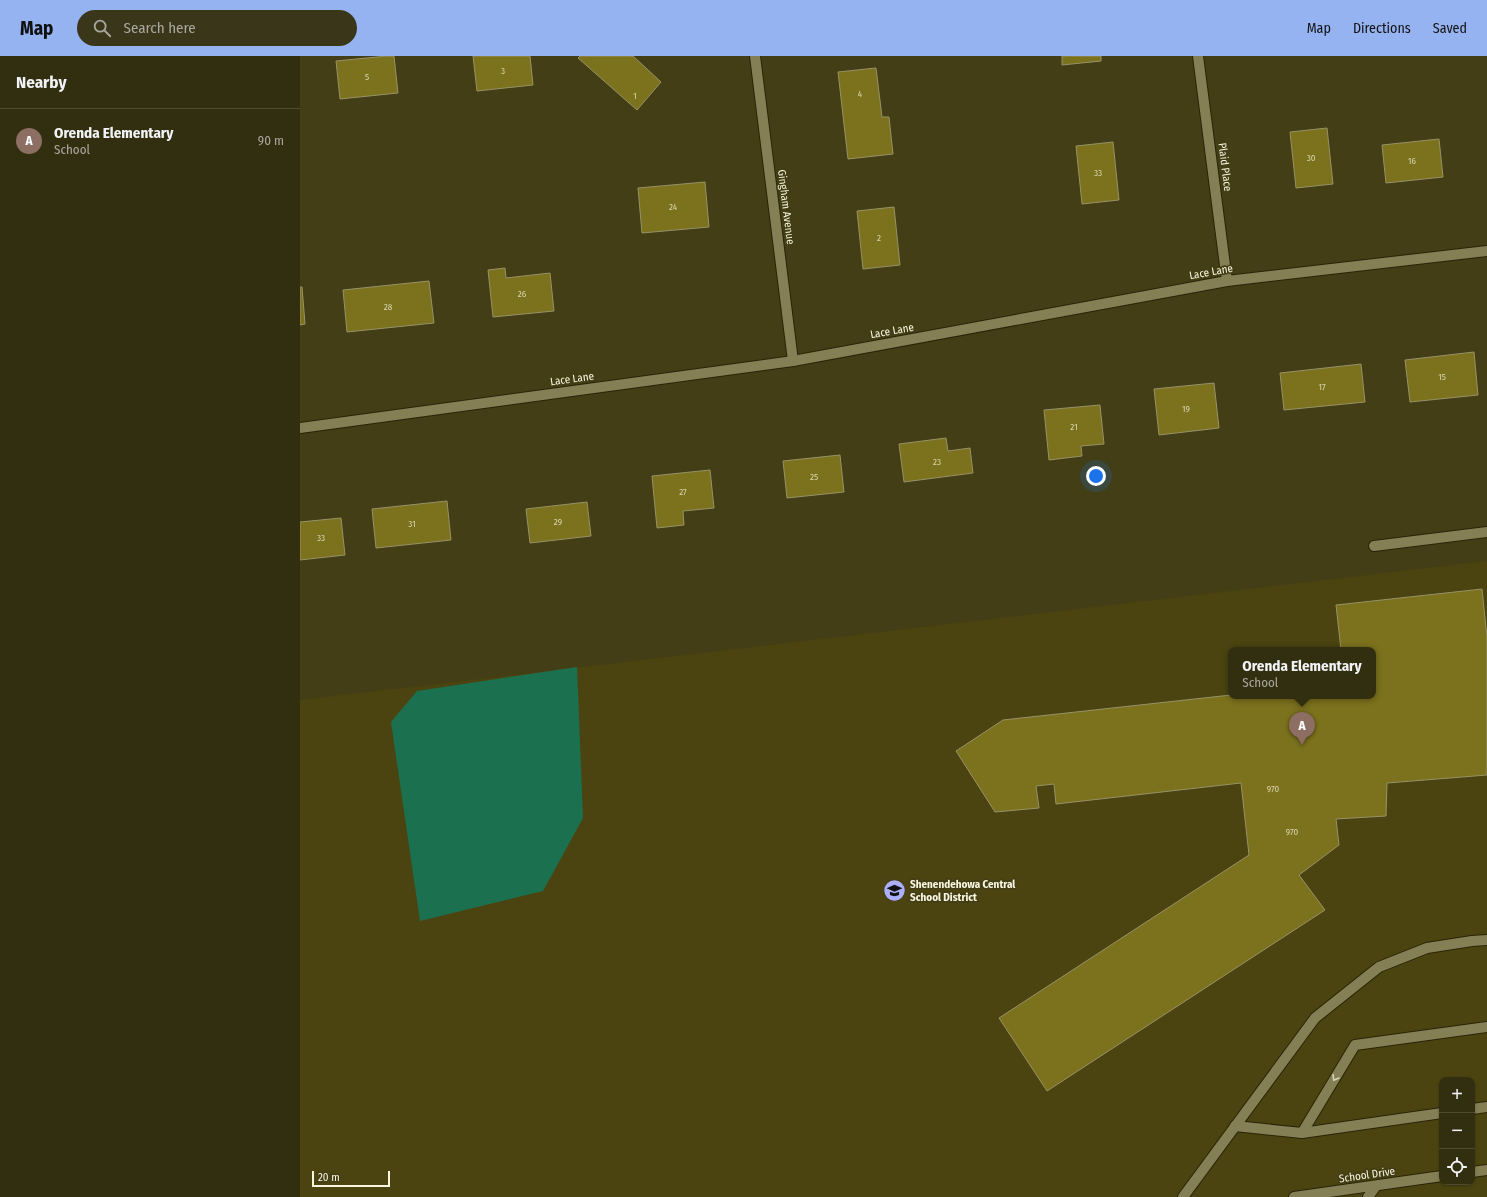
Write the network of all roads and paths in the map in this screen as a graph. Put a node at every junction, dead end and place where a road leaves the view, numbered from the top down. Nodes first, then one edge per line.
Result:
1 (755, 56) edge
2 (1198, 56) edge
3 (1487, 251) edge
4 (1227, 281) junction
5 (793, 361) junction
6 (300, 428) edge
7 (1487, 532) edge
8 (1374, 546) dead end
9 (1487, 940) edge
10 (1487, 1028) edge
11 (1487, 1107) edge
12 (1475, 1109) edge
13 (1439, 1113) edge
14 (1235, 1126) junction
15 (1302, 1133) junction
16 (1487, 1170) edge
17 (1475, 1172) edge
18 (1439, 1176) edge
19 (1376, 1186) junction
20 (1182, 1197) edge
21 (1294, 1197) edge
22 (1368, 1197) edge
23 (1379, 1197) edge

1 - 5 street, Gingham Avenue
2 - 4 street, Plaid Place
3 - 4 street, Lace Lane
4 - 5 street, Lace Lane
5 - 6 street, Lace Lane
7 - 8 street
9 - 14 street
10 -> 15 street
11 - 12 street
13 - 15 street
14 - 15 street
14 - 20 street
16 - 17 street
18 - 19 street, School Drive
19 - 21 street, School Drive
19 - 22 street
19 - 23 street

